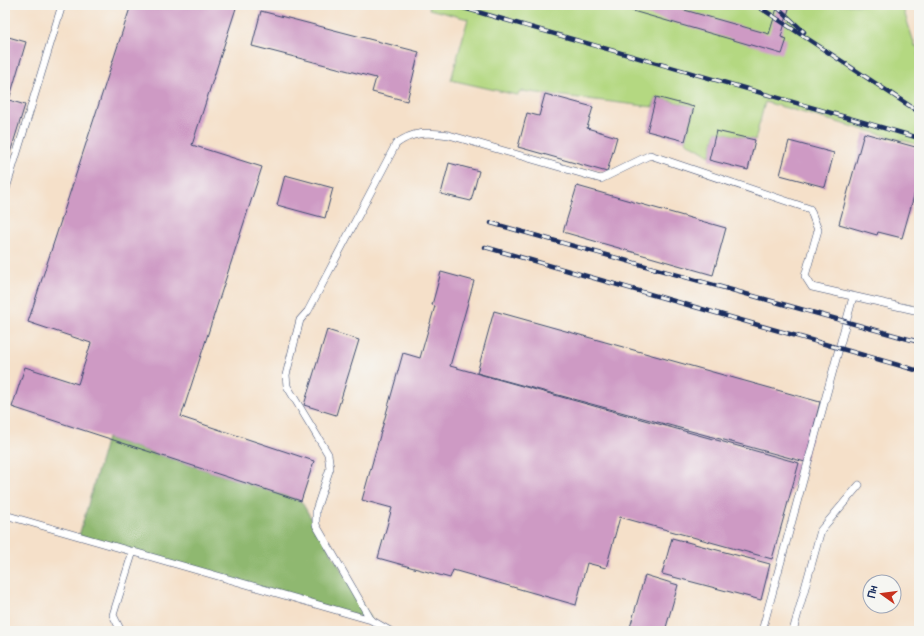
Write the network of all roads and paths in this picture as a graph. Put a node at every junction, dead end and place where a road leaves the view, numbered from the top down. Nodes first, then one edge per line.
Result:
1 (62, 5) edge
2 (5, 192) edge
3 (853, 297) junction
4 (919, 311) edge
5 (859, 485) dead end
6 (5, 515) edge
7 (133, 551) junction
8 (371, 620) junction
9 (121, 631) edge
10 (390, 631) edge
11 (762, 631) edge
12 (793, 631) edge

1 - 2 lane
3 - 4 lane
3 - 8 lane
3 - 11 lane
5 - 12 lane
6 - 7 lane
7 - 8 lane
7 - 9 lane
8 - 10 lane

